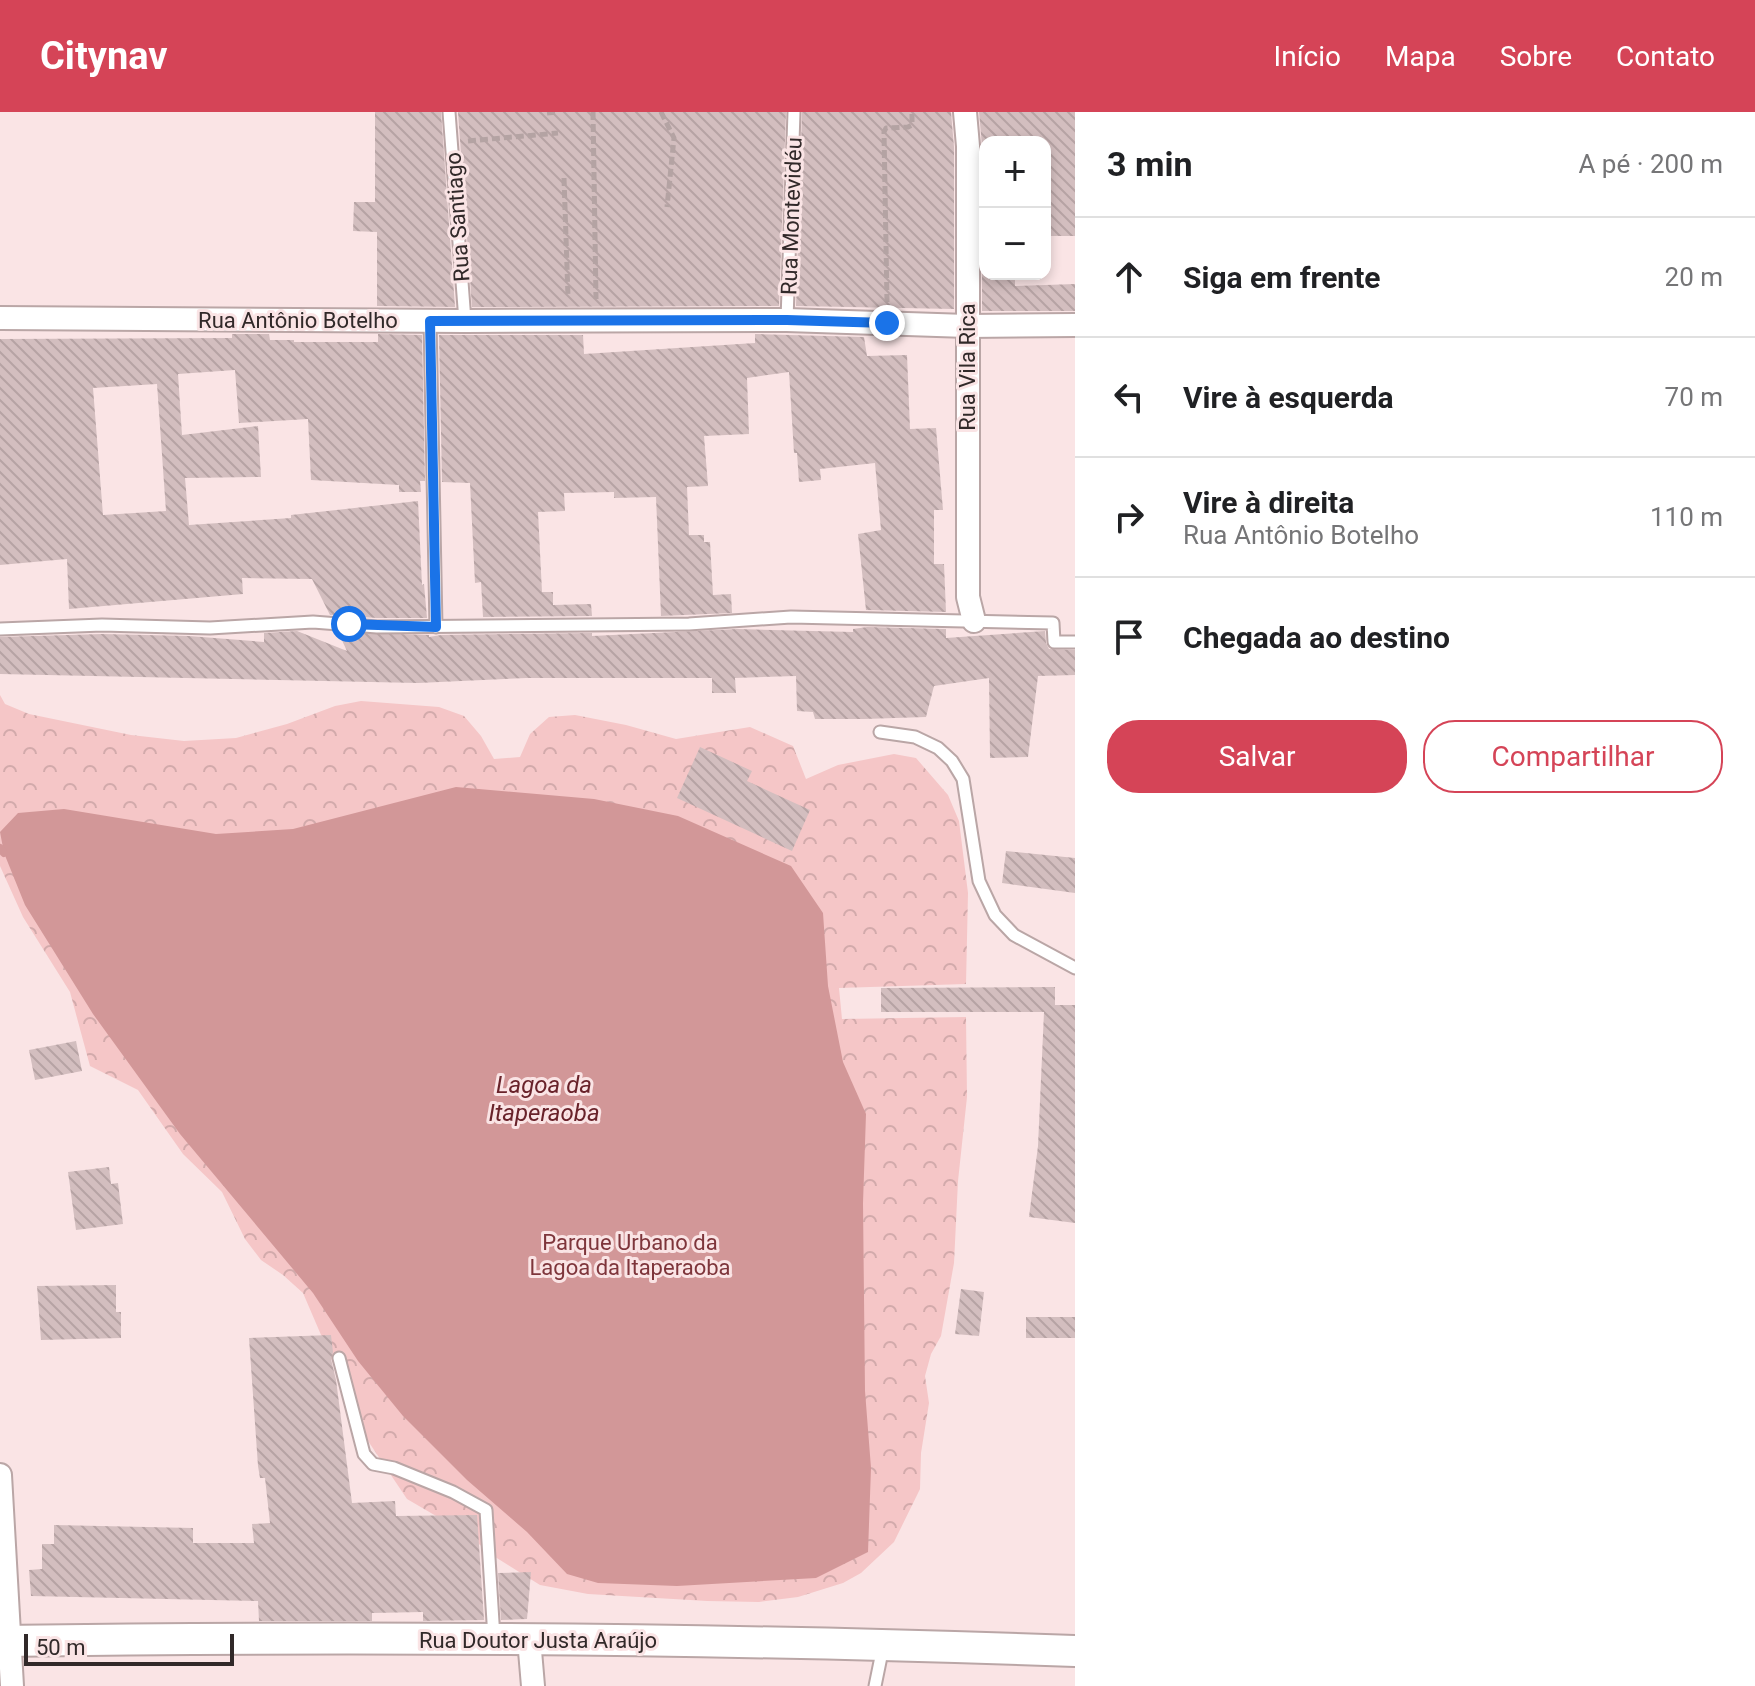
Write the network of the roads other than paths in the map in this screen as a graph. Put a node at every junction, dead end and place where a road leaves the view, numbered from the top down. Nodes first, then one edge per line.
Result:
1 (449, 112) edge
2 (794, 112) edge
3 (965, 112) edge
4 (0, 318) edge
5 (787, 320) junction
6 (430, 321) junction
7 (465, 321) junction
8 (1075, 325) edge
9 (967, 326) junction
10 (974, 621) junction
11 (436, 627) junction
12 (0, 629) edge
13 (1075, 642) edge
14 (880, 732) dead end
15 (1075, 968) edge
16 (339, 1358) dead end
17 (0, 1475) edge
18 (494, 1639) junction
19 (529, 1639) junction
20 (5, 1640) edge
21 (884, 1644) junction
22 (1075, 1651) edge
23 (12, 1686) edge
24 (533, 1686) edge
25 (875, 1686) edge

1 - 7 lane, Rua Santiago
2 - 5 lane, Rua Montevidéu
3 - 9 street, Rua Vila Rica
4 - 6 street, Rua Antônio Botelho
5 - 7 street, Rua Antônio Botelho
5 - 9 street, Rua Antônio Botelho
6 - 7 street, Rua Antônio Botelho
6 - 11 lane
8 - 9 street, Rua Antônio Botelho
9 - 10 street, Rua Vila Rica
10 - 11 lane
10 - 13 lane
11 - 12 lane
14 - 15 lane
16 - 18 lane
17 - 20 street
18 - 19 street, Rua Doutor Justa Araújo
18 - 20 street, Rua Doutor Justa Araújo
19 - 21 street, Rua Doutor Justa Araújo
19 - 24 street
20 - 23 street
21 - 22 street, Rua Doutor Justa Araújo
21 - 25 lane

